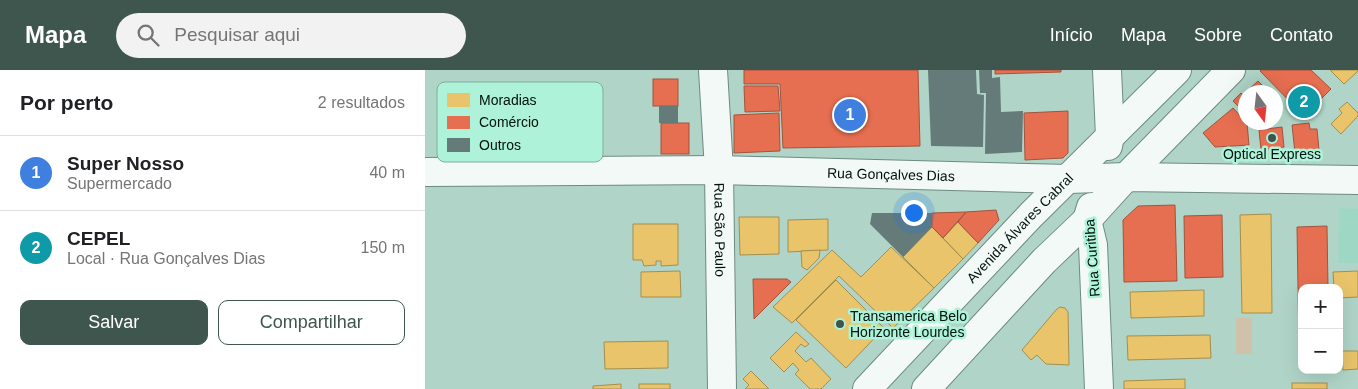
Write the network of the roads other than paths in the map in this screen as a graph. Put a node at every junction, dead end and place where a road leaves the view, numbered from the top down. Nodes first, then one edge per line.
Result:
1 (713, 70) edge
2 (1107, 70) edge
3 (1177, 70) edge
4 (1231, 70) edge
5 (1110, 136) junction
6 (719, 170) junction
7 (425, 172) edge
8 (1113, 177) junction
9 (1069, 178) junction
10 (1358, 180) edge
11 (1034, 212) junction
12 (1087, 220) junction
13 (722, 389) edge
14 (867, 389) edge
15 (926, 389) edge
16 (1099, 389) edge

1 - 6 street, Rua São Paulo
2 - 5 street
3 - 5 street, Avenida Álvares Cabral
4 - 8 street
5 - 8 street
5 - 9 street, Avenida Álvares Cabral
6 - 7 street, Rua Gonçalves Dias
6 - 9 street, Rua Gonçalves Dias
6 - 13 street, Rua São Paulo
8 - 9 street, Rua Gonçalves Dias
8 - 10 street, Rua Gonçalves Dias
8 - 12 street
9 - 11 street, Avenida Álvares Cabral
11 - 12 street
11 - 14 street, Avenida Álvares Cabral
12 - 15 street
12 - 16 street, Rua Curitiba

